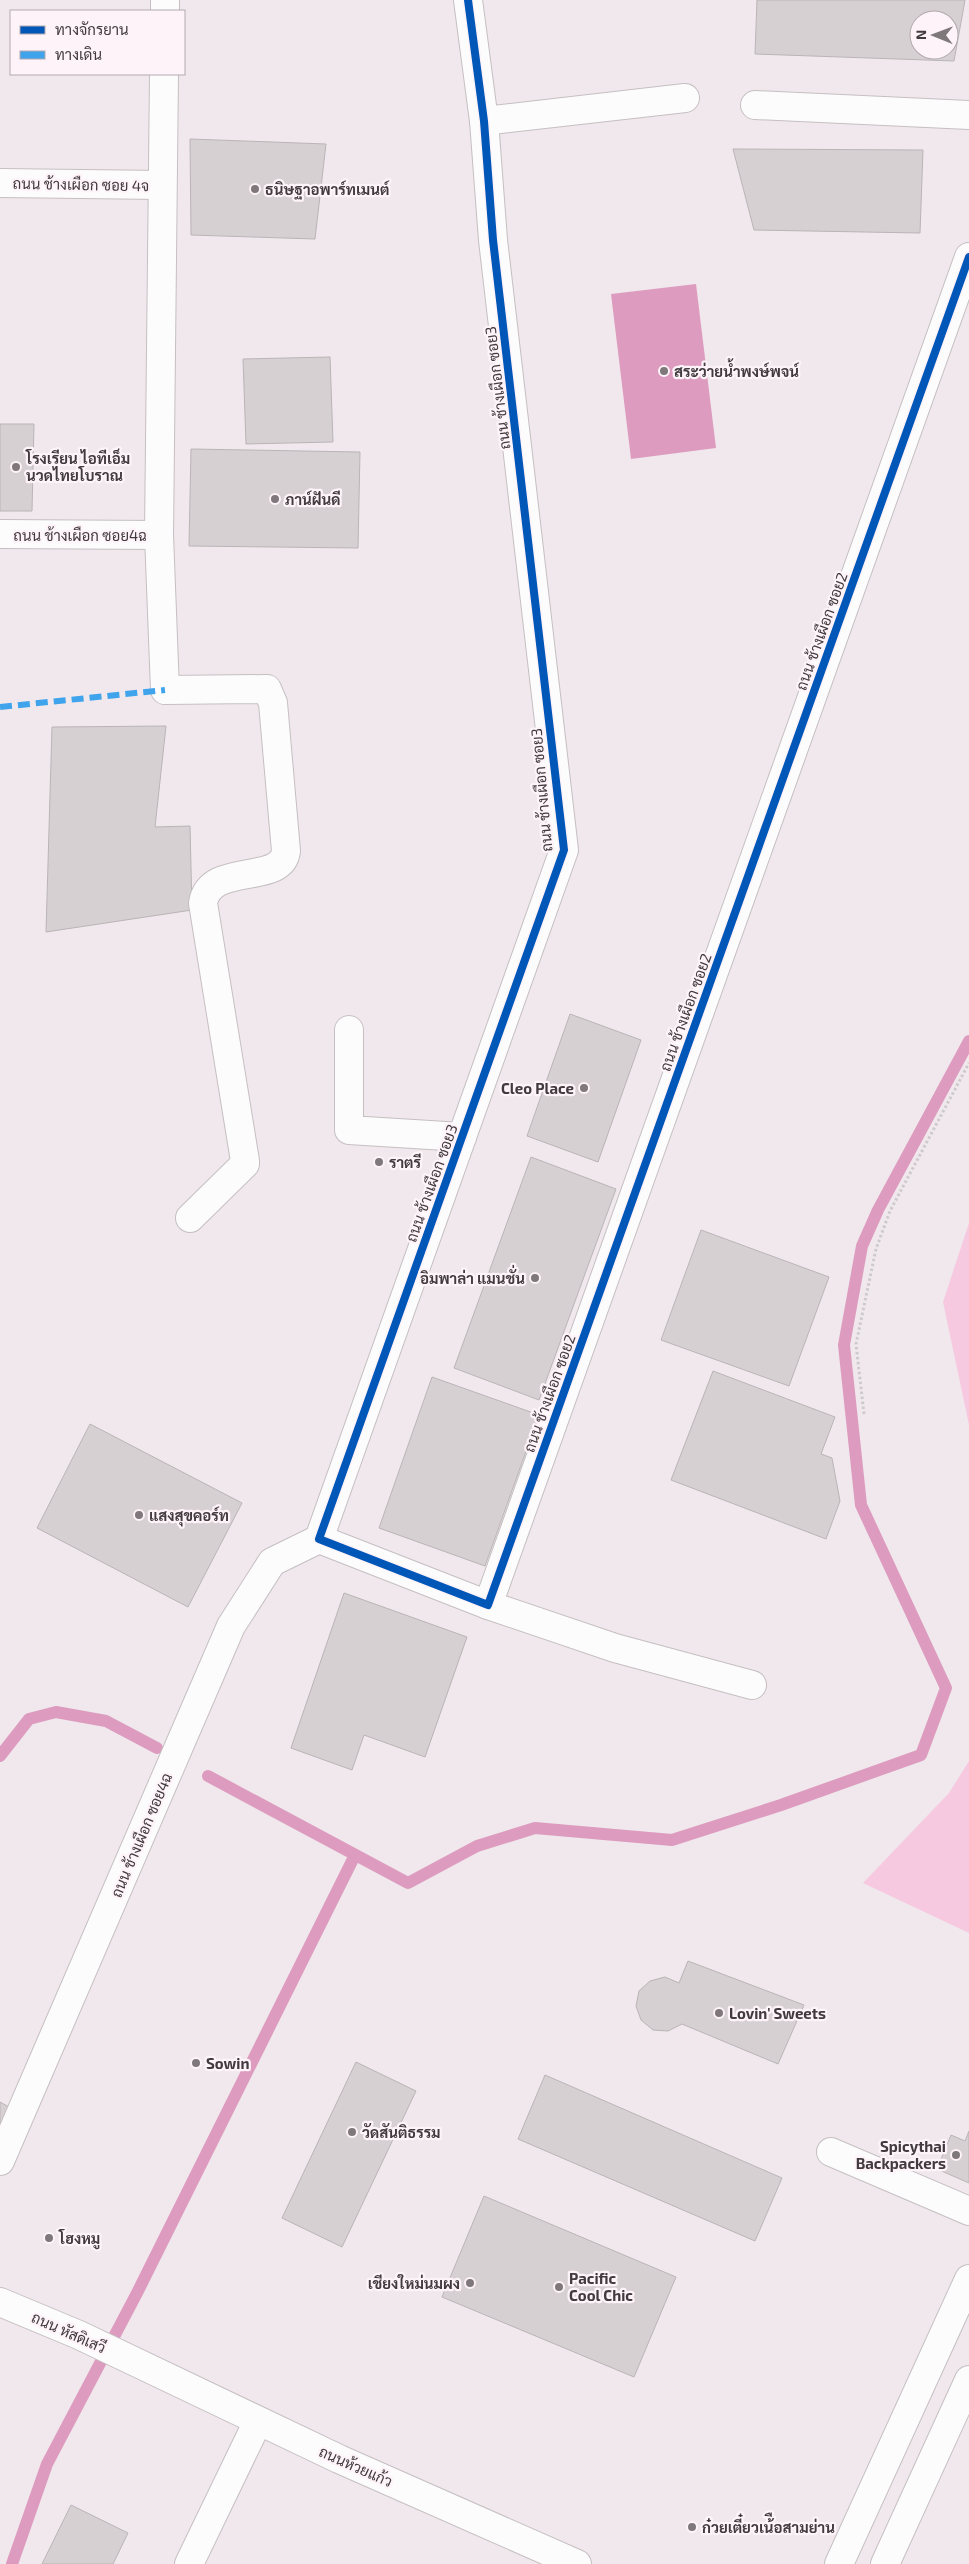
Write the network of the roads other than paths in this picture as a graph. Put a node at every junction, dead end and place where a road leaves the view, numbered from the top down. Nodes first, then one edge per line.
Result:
1 (468, 0) edge
2 (164, 75) edge
3 (685, 98) dead end
4 (755, 106) dead end
5 (969, 115) edge
6 (484, 121) junction
7 (0, 183) edge
8 (162, 185) junction
9 (969, 258) edge
10 (0, 534) edge
11 (159, 535) junction
12 (349, 1030) dead end
13 (462, 1136) junction
14 (190, 1218) dead end
15 (319, 1539) junction
16 (488, 1605) junction
17 (752, 1685) dead end
18 (831, 2152) dead end
19 (0, 2161) edge
20 (969, 2211) edge
21 (969, 2279) edge
22 (0, 2302) edge
23 (138, 2364) joint
24 (969, 2380) edge
25 (258, 2421) junction
26 (189, 2564) edge
27 (577, 2564) edge
28 (839, 2564) edge
29 (884, 2564) edge

1 - 6 street, ถนน ช้างเผือก ซอย3
2 - 8 street
3 - 6 street
4 - 5 street
6 - 13 street, ถนน ช้างเผือก ซอย3
7 - 8 street, ถนน ช้างเผือก ซอย 4จ
8 - 11 street
9 - 16 street, ถนน ช้างเผือก ซอย2
10 - 11 street, ถนน ช้างเผือก ซอย4ฉ
11 - 14 street
12 - 13 street
13 - 15 street, ถนน ช้างเผือก ซอย3
15 - 16 street
15 - 19 street, ถนน ช้างเผือก ซอย4ฉ
16 - 17 street
18 - 20 street
21 - 28 street
22 - 23 street, ถนน หัสดิเสวี
23 - 25 street, ถนนห้วยแก้ว
24 - 29 street
25 - 26 street
25 - 27 street, ถนนห้วยแก้ว

